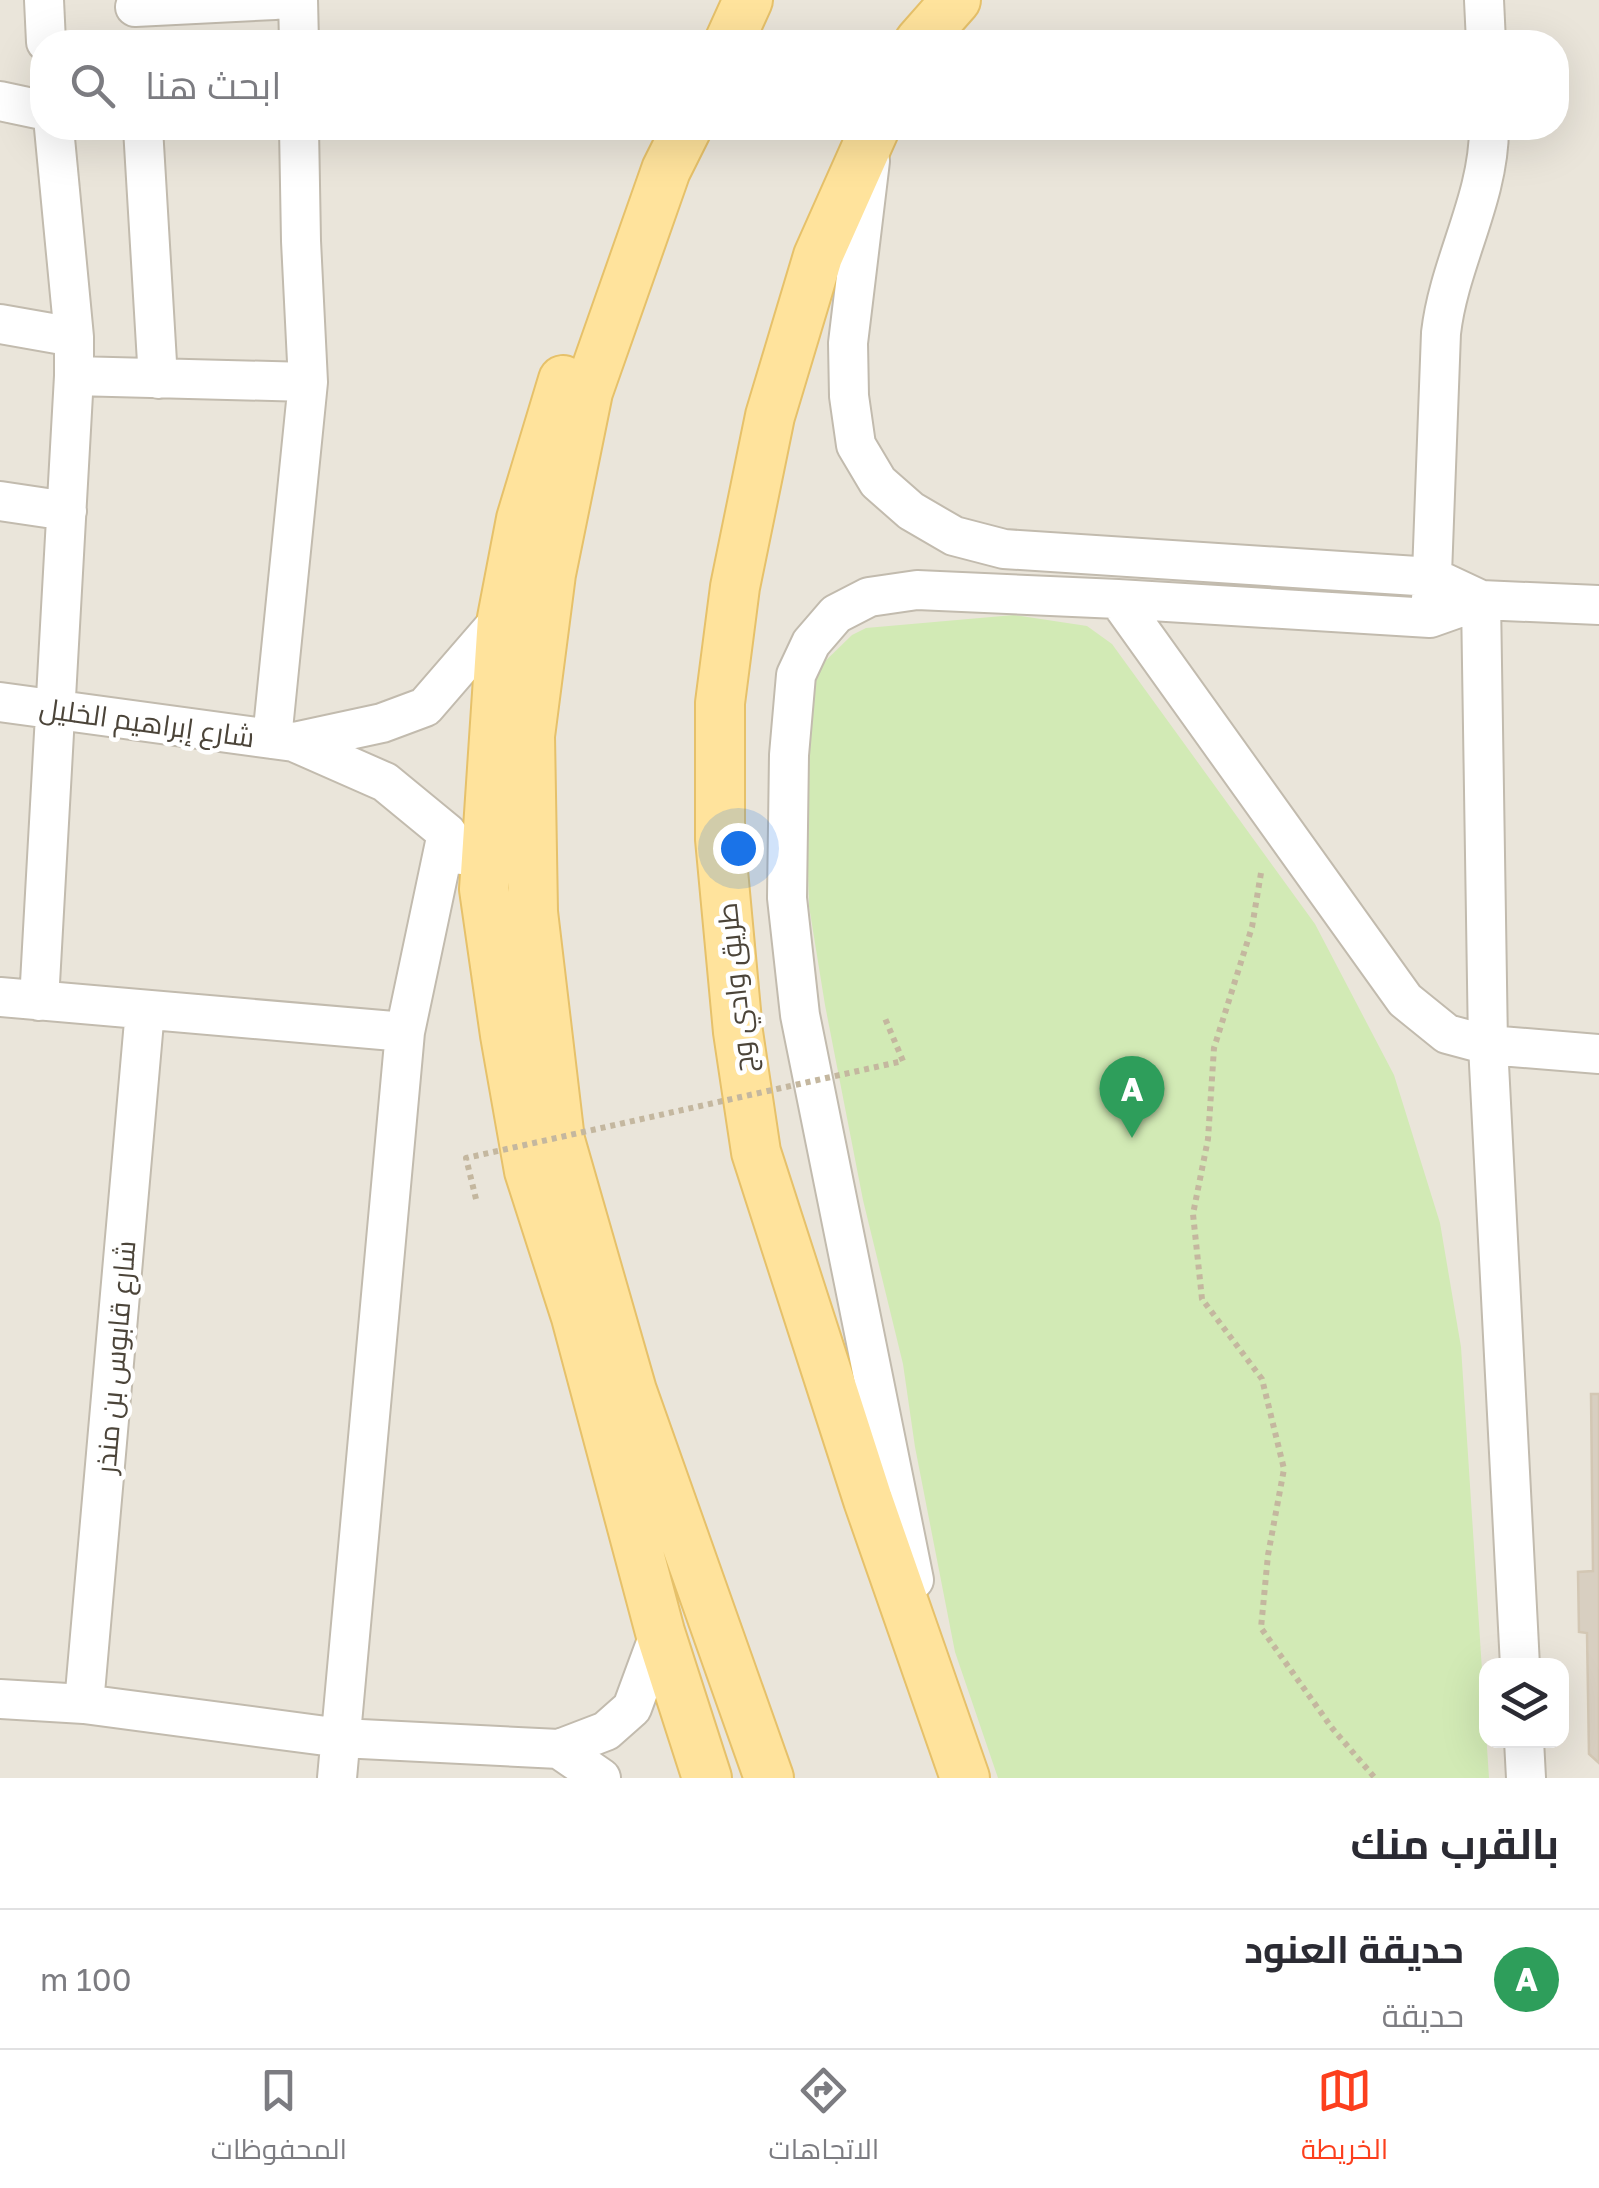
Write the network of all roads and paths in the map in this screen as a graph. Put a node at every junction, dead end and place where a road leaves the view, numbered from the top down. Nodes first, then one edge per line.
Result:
1 (44, 0) edge
2 (274, 0) edge
3 (298, 0) edge
4 (926, 0) edge
5 (956, 0) edge
6 (1484, 0) edge
7 (136, 16) edge
8 (45, 30) edge
9 (299, 30) edge
10 (913, 30) edge
11 (930, 30) edge
12 (1485, 30) edge
13 (0, 101) edge
14 (30, 107) edge
15 (55, 140) edge
16 (144, 140) edge
17 (300, 140) edge
18 (681, 140) edge
19 (869, 140) edge
20 (873, 140) edge
21 (1489, 140) edge
22 (666, 170) junction
23 (0, 324) edge
24 (74, 337) junction
25 (74, 376) junction
26 (158, 379) junction
27 (308, 382) junction
28 (0, 500) edge
29 (67, 511) junction
30 (1432, 577) junction
31 (1118, 599) junction
32 (1481, 600) junction
33 (1599, 606) edge
34 (502, 618) junction
35 (1430, 618) junction
36 (0, 702) edge
37 (56, 710) junction
38 (283, 741) junction
39 (447, 833) junction
40 (1261, 873) dead end
41 (484, 889) junction
42 (0, 998) edge
43 (39, 1001) junction
44 (146, 1010) junction
45 (884, 1016) dead end
46 (405, 1032) junction
47 (1488, 1045) junction
48 (1599, 1054) edge
49 (476, 1199) dead end
50 (660, 1632) junction
51 (1520, 1658) edge
52 (937, 1695) junction
53 (0, 1698) edge
54 (84, 1704) junction
55 (341, 1738) junction
56 (1524, 1748) edge
57 (559, 1750) junction
58 (338, 1778) edge
59 (601, 1778) edge
60 (708, 1778) edge
61 (769, 1778) edge
62 (965, 1778) edge
63 (1376, 1778) edge
64 (1526, 1778) edge

1 - 8 street
2 - 7 street
3 - 9 street
4 - 10 main road
5 - 11 main road
6 - 12 street
13 - 14 street
15 - 24 street
16 - 26 street
17 - 27 street
18 - 22 main road
19 - 52 main road, طريق وادي وج
20 - 30 street
21 - 30 street
22 - 34 main road
22 - 61 main road
23 - 24 street
24 - 25 street
25 - 26 street
25 - 29 street
26 - 27 street
27 - 38 street
28 - 29 street
29 - 37 street
30 - 32 street
30 - 35 street
31 - 35 street
31 - 47 street
31 - 52 street
32 - 33 street
32 - 35 street
32 - 47 street
34 - 38 street
34 - 41 main road
36 - 37 street, شارع إبراهيم الخليل
37 - 38 street, شارع إبراهيم الخليل
37 - 43 street
38 - 39 street
39 - 41 street
39 - 46 street
40 - 63 path
41 - 50 main road
42 - 43 street
43 - 44 street
44 - 46 street
44 - 54 street, شارع قابوس بن منذر
45 - 49 path, bridge
46 - 55 street
47 - 48 street
47 - 51 street
50 - 57 street
50 - 60 main road
52 - 62 main road, طريق وادي وج
53 - 54 street
54 - 55 street
55 - 57 street
55 - 58 street
56 - 64 street
57 - 59 street

